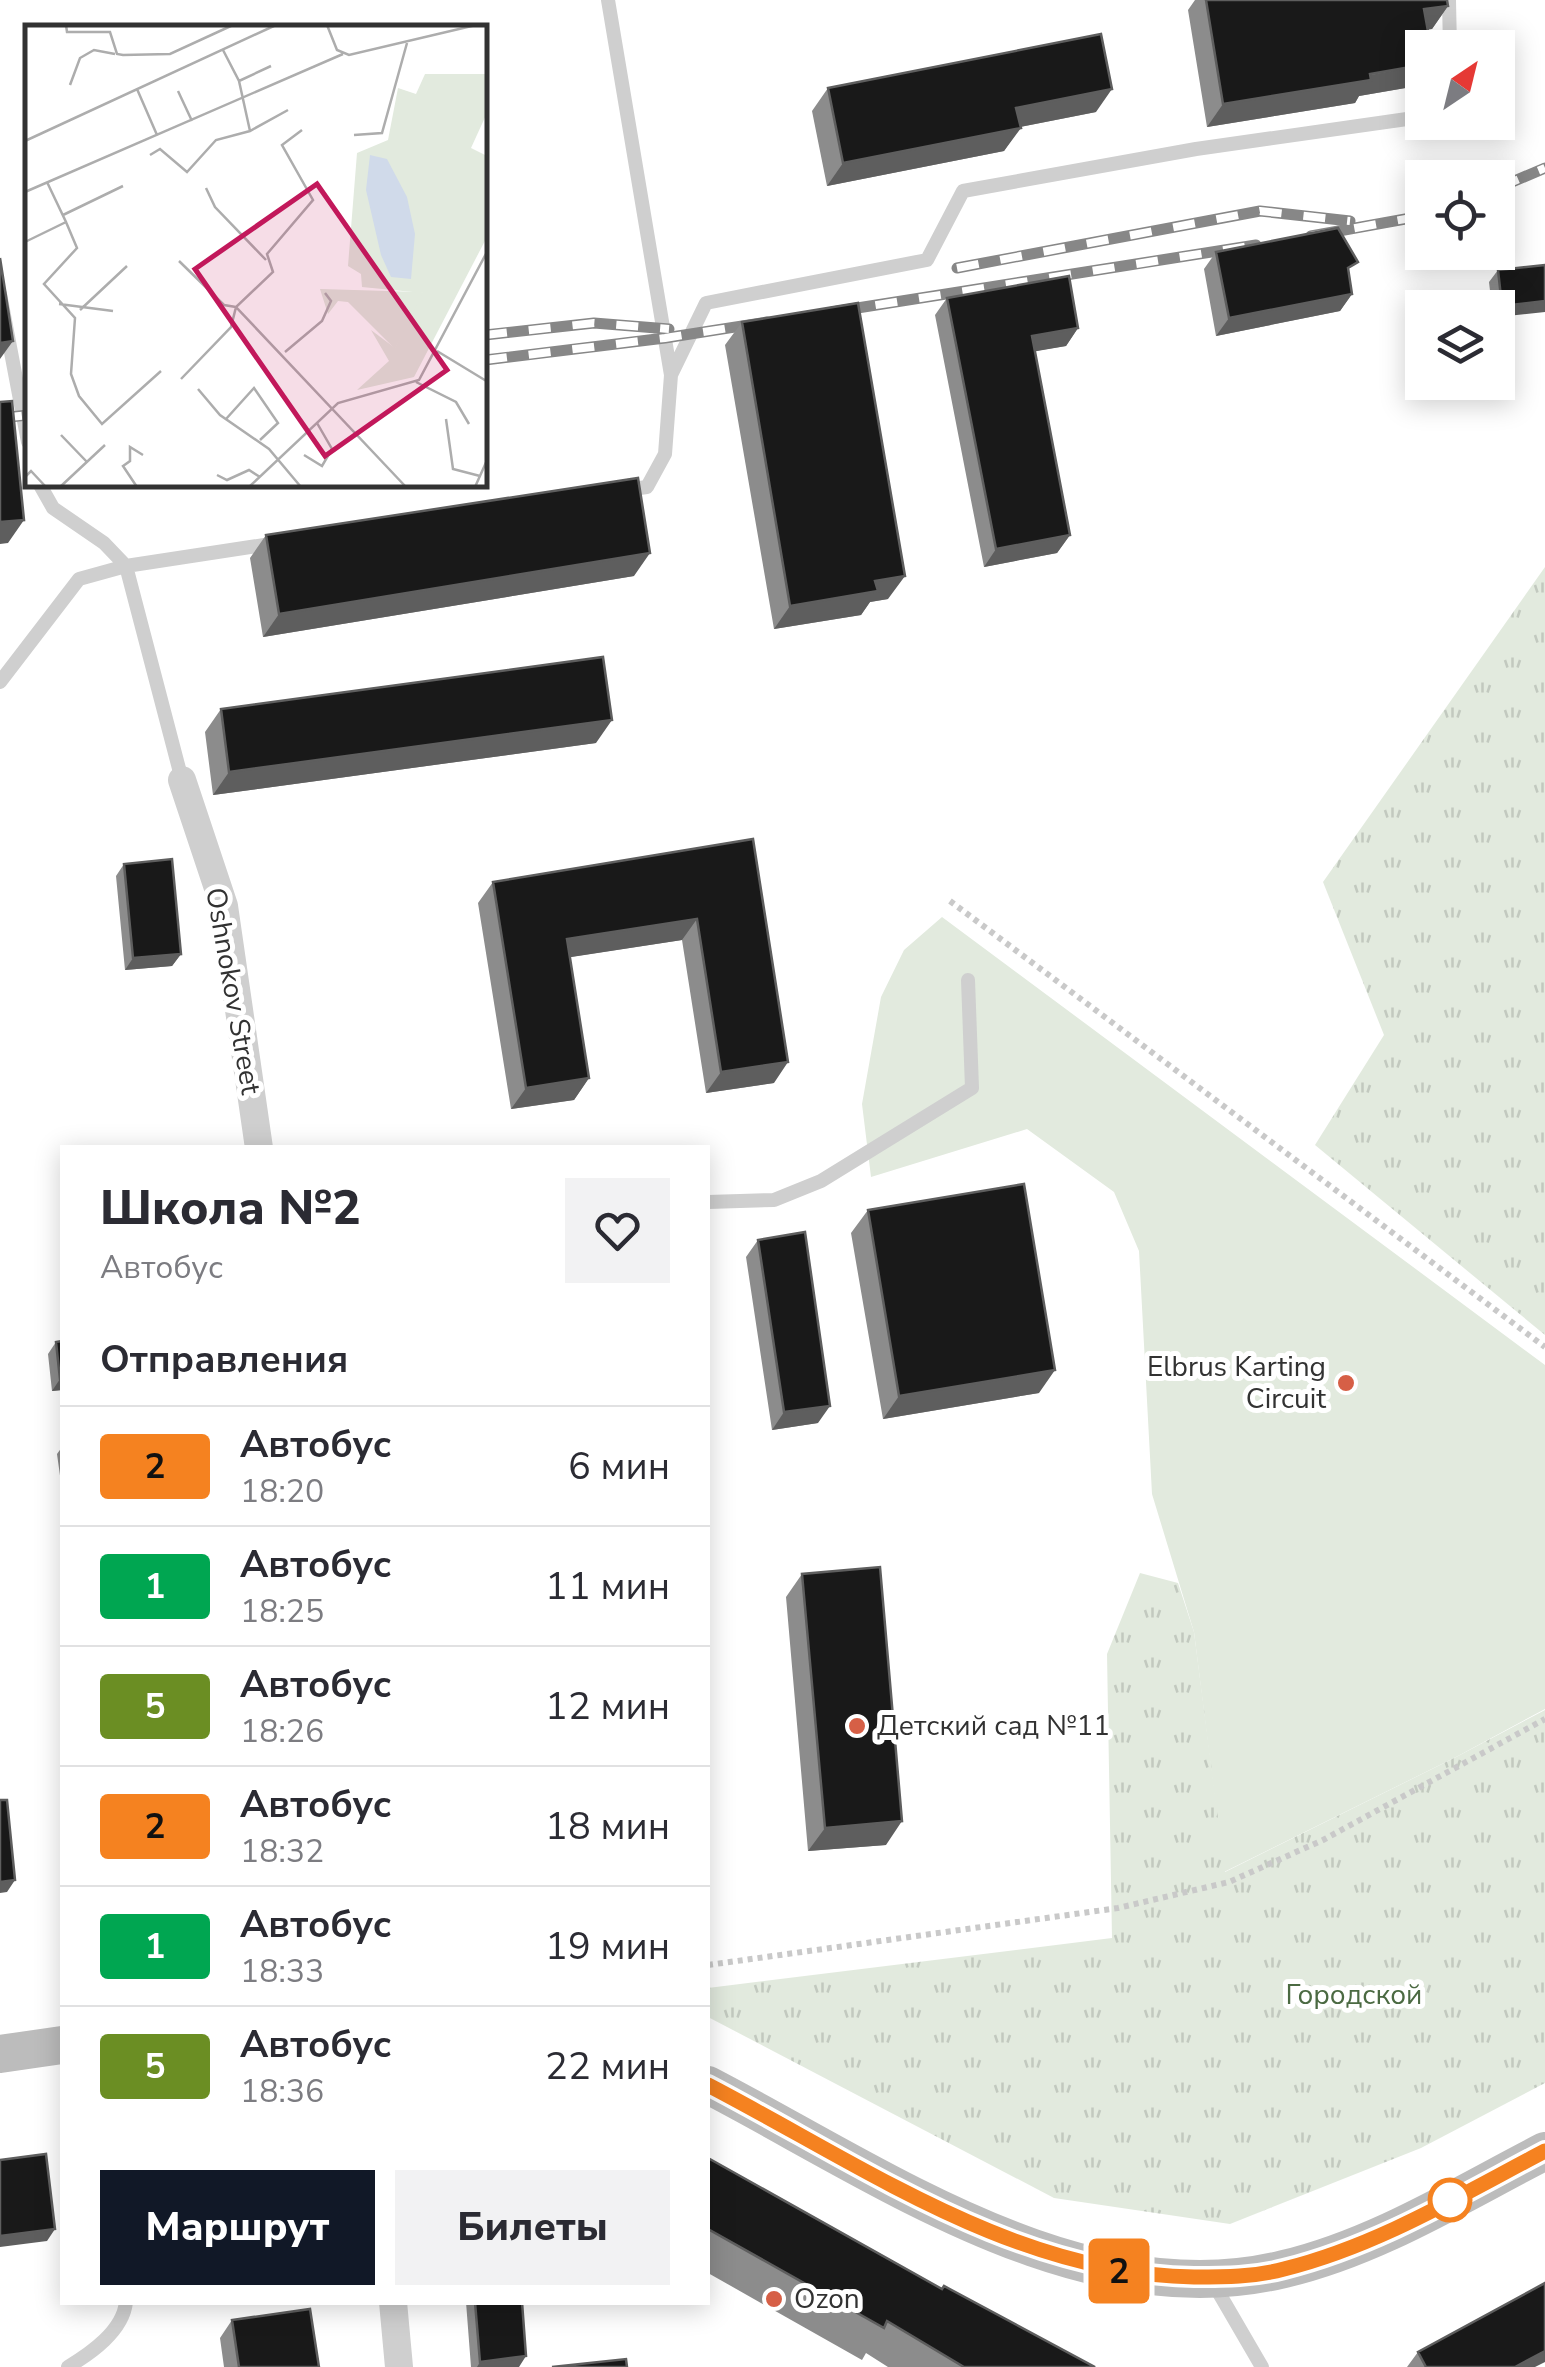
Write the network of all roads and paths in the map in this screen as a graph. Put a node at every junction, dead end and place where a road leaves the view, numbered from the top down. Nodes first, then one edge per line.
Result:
1 (608, 0) edge
2 (1450, 0) edge
3 (1450, 30) edge
4 (1405, 119) edge
5 (0, 294) edge
6 (671, 375) junction
7 (25, 426) edge
8 (42, 488) edge
9 (608, 493) edge
10 (299, 540) edge
11 (126, 566) junction
12 (0, 682) edge
13 (182, 780) joint
14 (950, 901) dead end
15 (968, 980) dead end
16 (259, 1145) edge
17 (710, 1202) edge
18 (1545, 1347) edge
19 (1545, 1719) edge
20 (710, 1965) edge
21 (60, 2045) edge
22 (0, 2054) edge
23 (710, 2086) edge
24 (1545, 2151) edge
25 (1210, 2277) junction
26 (126, 2305) edge
27 (393, 2305) edge
28 (68, 2367) edge
29 (398, 2367) edge
30 (1262, 2367) edge

1 - 6 lane
2 - 3 lane
4 - 6 lane
5 - 7 lane
6 - 9 lane
8 - 11 lane
10 - 11 lane
11 - 12 lane
11 - 13 lane
13 - 16 street, Oshnokov Street
14 - 18 path
15 - 17 lane
19 - 20 path
21 - 22 main road
23 - 25 main road
24 - 25 main road
25 - 30 lane
26 - 28 lane
27 - 29 street

